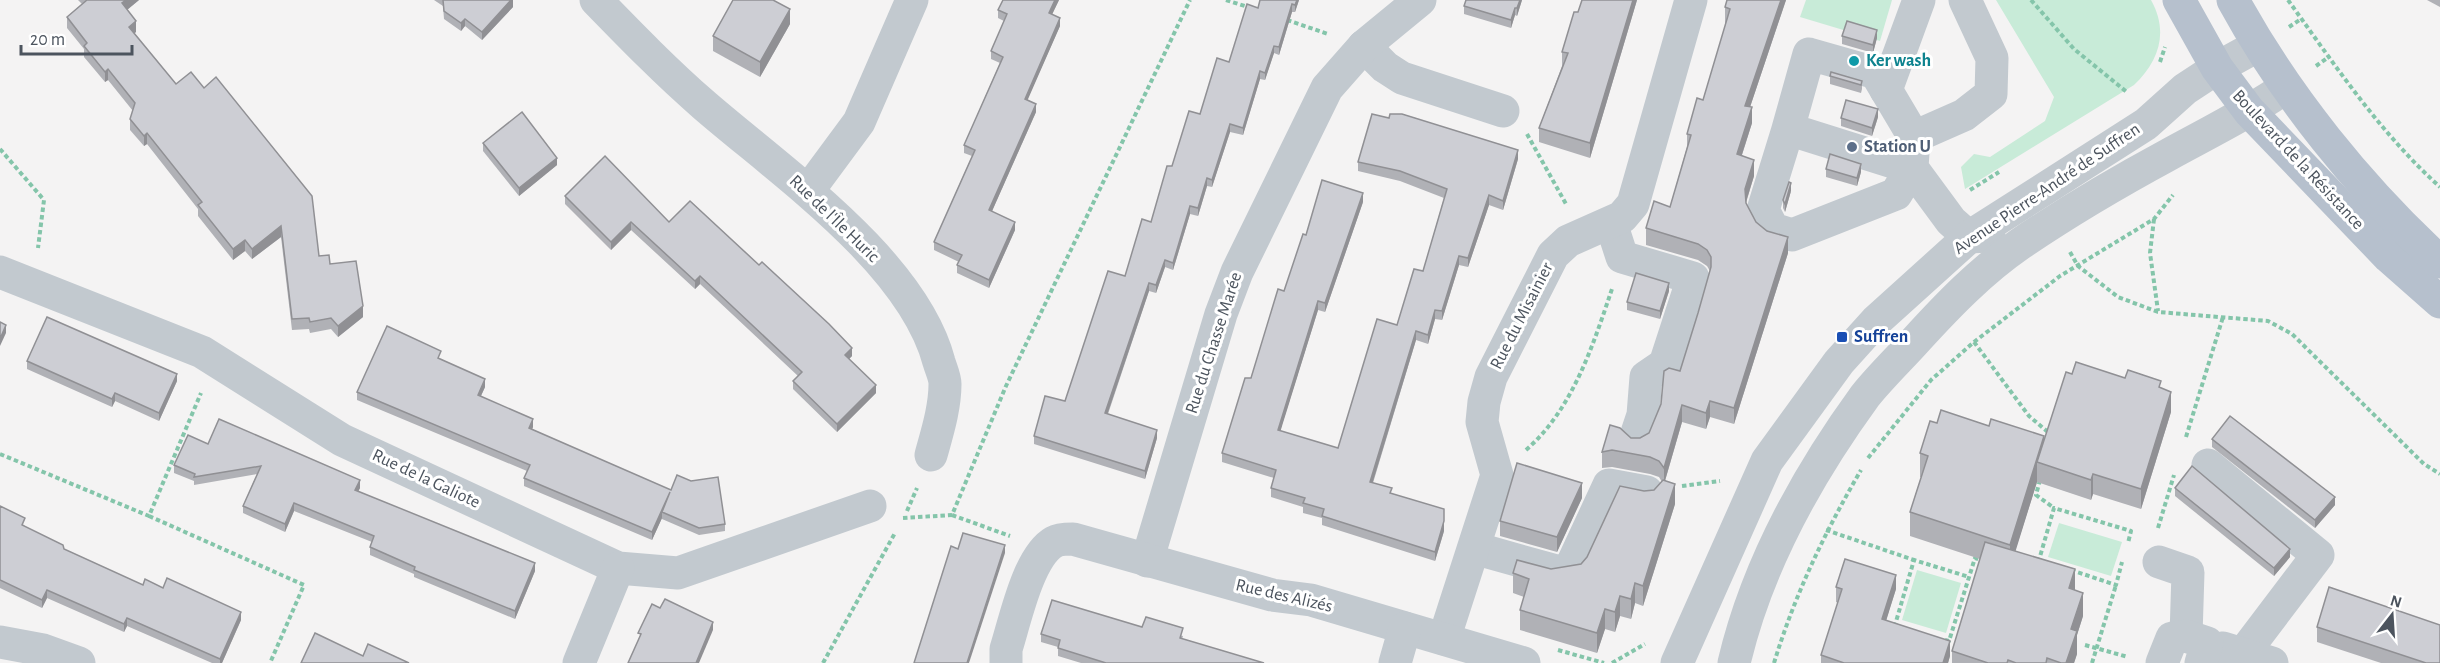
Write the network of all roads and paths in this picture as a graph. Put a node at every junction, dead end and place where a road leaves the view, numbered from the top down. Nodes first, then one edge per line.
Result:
1 (596, 0) edge
2 (912, 0) edge
3 (1190, 0) edge
4 (1226, 0) edge
5 (1420, 0) edge
6 (1691, 0) edge
7 (1919, 0) edge
8 (1965, 0) edge
9 (2031, 0) edge
10 (2179, 0) edge
11 (2233, 0) edge
12 (2288, 0) edge
13 (1258, 10) edge
14 (1279, 18) edge
15 (1364, 46) junction
16 (2257, 46) junction
17 (2217, 68) junction
18 (2286, 87) junction
19 (1886, 90) junction
20 (2129, 94) dead end
21 (1503, 111) joint
22 (2249, 111) junction
23 (1788, 129) junction
24 (0, 149) edge
25 (1913, 152) junction
26 (2440, 187) edge
27 (808, 191) junction
28 (2176, 192) dead end
29 (2154, 219) junction
30 (2051, 224) junction
31 (1596, 228) junction
32 (1969, 237) junction
33 (2019, 245) junction
34 (1622, 257) junction
35 (2440, 261) edge
36 (2078, 266) junction
37 (0, 272) edge
38 (33, 284) junction
39 (1960, 293) junction
40 (2440, 302) edge
41 (2158, 312) junction
42 (1974, 342) junction
43 (214, 359) junction
44 (1636, 436) edge
45 (2051, 436) edge
46 (0, 454) edge
47 (931, 455) dead end
48 (2208, 465) dead end
49 (2440, 474) edge
50 (1497, 475) junction
51 (2041, 475) edge
52 (1647, 492) edge
53 (870, 506) dead end
54 (2054, 508) junction
55 (952, 515) junction
56 (149, 516) junction
57 (1827, 530) junction
58 (1046, 548) junction
59 (1474, 548) junction
60 (1914, 560) junction
61 (2038, 560) junction
62 (1147, 561) junction
63 (2159, 562) dead end
64 (1995, 563) edge
65 (2050, 564) edge
66 (2031, 566) edge
67 (2061, 567) edge
68 (618, 568) junction
69 (1970, 577) junction
70 (2116, 585) junction
71 (1903, 627) edge
72 (1405, 628) junction
73 (1937, 638) edge
74 (1444, 639) junction
75 (1949, 641) junction
76 (0, 642) edge
77 (2085, 645) dead end
78 (1954, 647) edge
79 (2198, 647) edge
80 (2097, 648) junction
81 (2257, 658) edge
82 (2149, 662) edge
83 (79, 663) edge
84 (270, 663) edge
85 (579, 663) edge
86 (823, 663) edge
87 (1006, 663) edge
88 (1395, 663) edge
89 (1524, 663) edge
90 (1677, 663) edge
91 (1734, 663) edge
92 (1774, 663) edge
93 (2092, 663) edge

1 - 27 street, Rue de l'Île Huric
2 - 27 street
3 - 55 path
4 - 13 path
5 - 15 street, Rue du Chasse Marée
6 - 31 street, Rue du Misainier
7 - 19 street
8 - 25 street
9 - 20 path
10 - 17 main road, Boulevard de la Résistance
11 - 16 main road, Boulevard de la Résistance
12 - 26 path
14 - 15 path
15 - 21 street
15 - 62 street, Rue du Chasse Marée
16 - 17 street, Avenue Pierre-André de Suffren
16 - 18 main road, Boulevard de la Résistance
17 - 22 main road, Boulevard de la Résistance
17 - 32 street, Avenue Pierre-André de Suffren
18 - 22 street, Avenue Pierre-André de Suffren
18 - 35 main road, Boulevard de la Résistance
19 - 23 street
19 - 25 street
21 - 31 path
22 - 30 street, Avenue Pierre-André de Suffren
22 - 40 main road, Boulevard de la Résistance
23 - 25 street
23 - 25 street
24 - 38 path
25 - 32 street
27 - 47 street, Rue de l'Île Huric
28 - 29 path
29 - 36 path
29 - 41 path
30 - 33 street, Avenue Pierre-André de Suffren
30 - 36 path
31 - 34 street
31 - 50 street, Rue du Misainier
32 - 33 street
32 - 39 street
32 - 90 street, Avenue Pierre-André de Suffren
33 - 39 street, Avenue Pierre-André de Suffren
34 - 44 street
34 - 50 path
36 - 41 path
36 - 42 path
37 - 38 street, Rue de la Galiote
38 - 43 street, Rue de la Galiote
39 - 91 street, Avenue Pierre-André de Suffren
41 - 49 path
42 - 45 path
42 - 57 path
43 - 56 path
43 - 68 street, Rue de la Galiote
46 - 56 path
48 - 81 street
50 - 59 street
51 - 54 path
52 - 59 street
53 - 68 street, Rue de la Galiote
54 - 61 path
54 - 70 path
55 - 58 path
55 - 86 path
56 - 84 path
57 - 60 path
57 - 92 path
58 - 62 street, Rue des Alizés
58 - 87 street
59 - 74 street
60 - 69 path
60 - 71 path
61 - 65 path
61 - 66 path
62 - 72 street, Rue des Alizés
63 - 79 street
64 - 69 path
67 - 70 path
68 - 85 street
69 - 75 path
70 - 80 path
72 - 74 street, Rue des Alizés
72 - 88 street
73 - 75 path
74 - 89 street, Rue des Alizés
75 - 78 path
76 - 83 street
77 - 80 path
79 - 81 street
79 - 82 street
80 - 82 path
80 - 93 path

